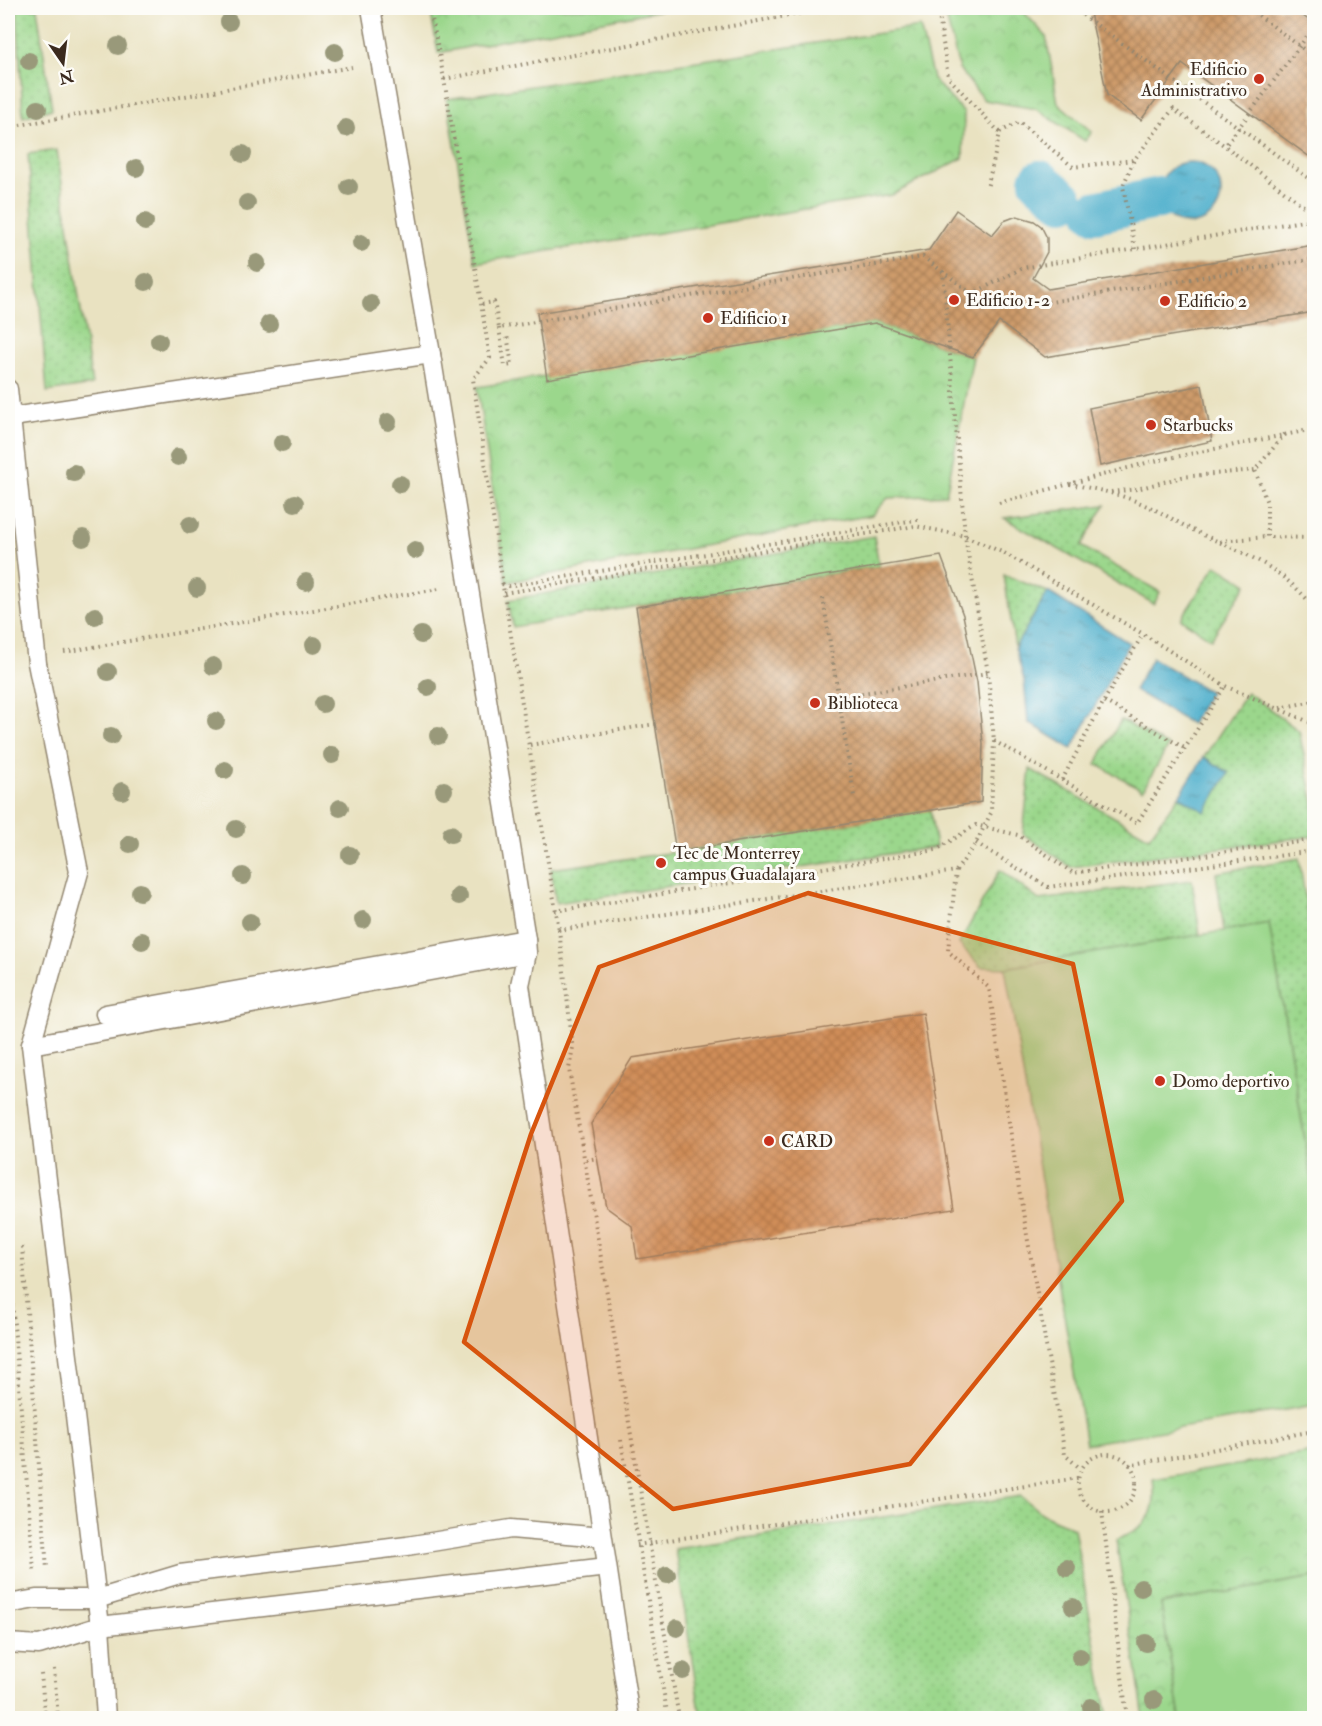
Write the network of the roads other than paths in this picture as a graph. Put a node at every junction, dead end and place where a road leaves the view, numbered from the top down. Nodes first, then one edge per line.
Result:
1 (371, 8) edge
2 (431, 354) junction
3 (8, 389) edge
4 (12, 417) junction
5 (526, 946) junction
6 (105, 1014) dead end
7 (31, 1045) junction
8 (604, 1552) junction
9 (97, 1599) junction
10 (8, 1604) edge
11 (100, 1626) junction
12 (8, 1643) edge
13 (106, 1719) edge
14 (630, 1719) edge

1 - 2 lane
2 - 4 lane
2 - 5 lane
3 - 4 lane
4 - 7 lane
5 - 6 lane
5 - 7 lane
5 - 8 lane
7 - 9 lane
8 - 9 lane
8 - 11 lane
8 - 14 lane
9 - 10 lane
9 - 11 lane
11 - 12 lane
11 - 13 lane

